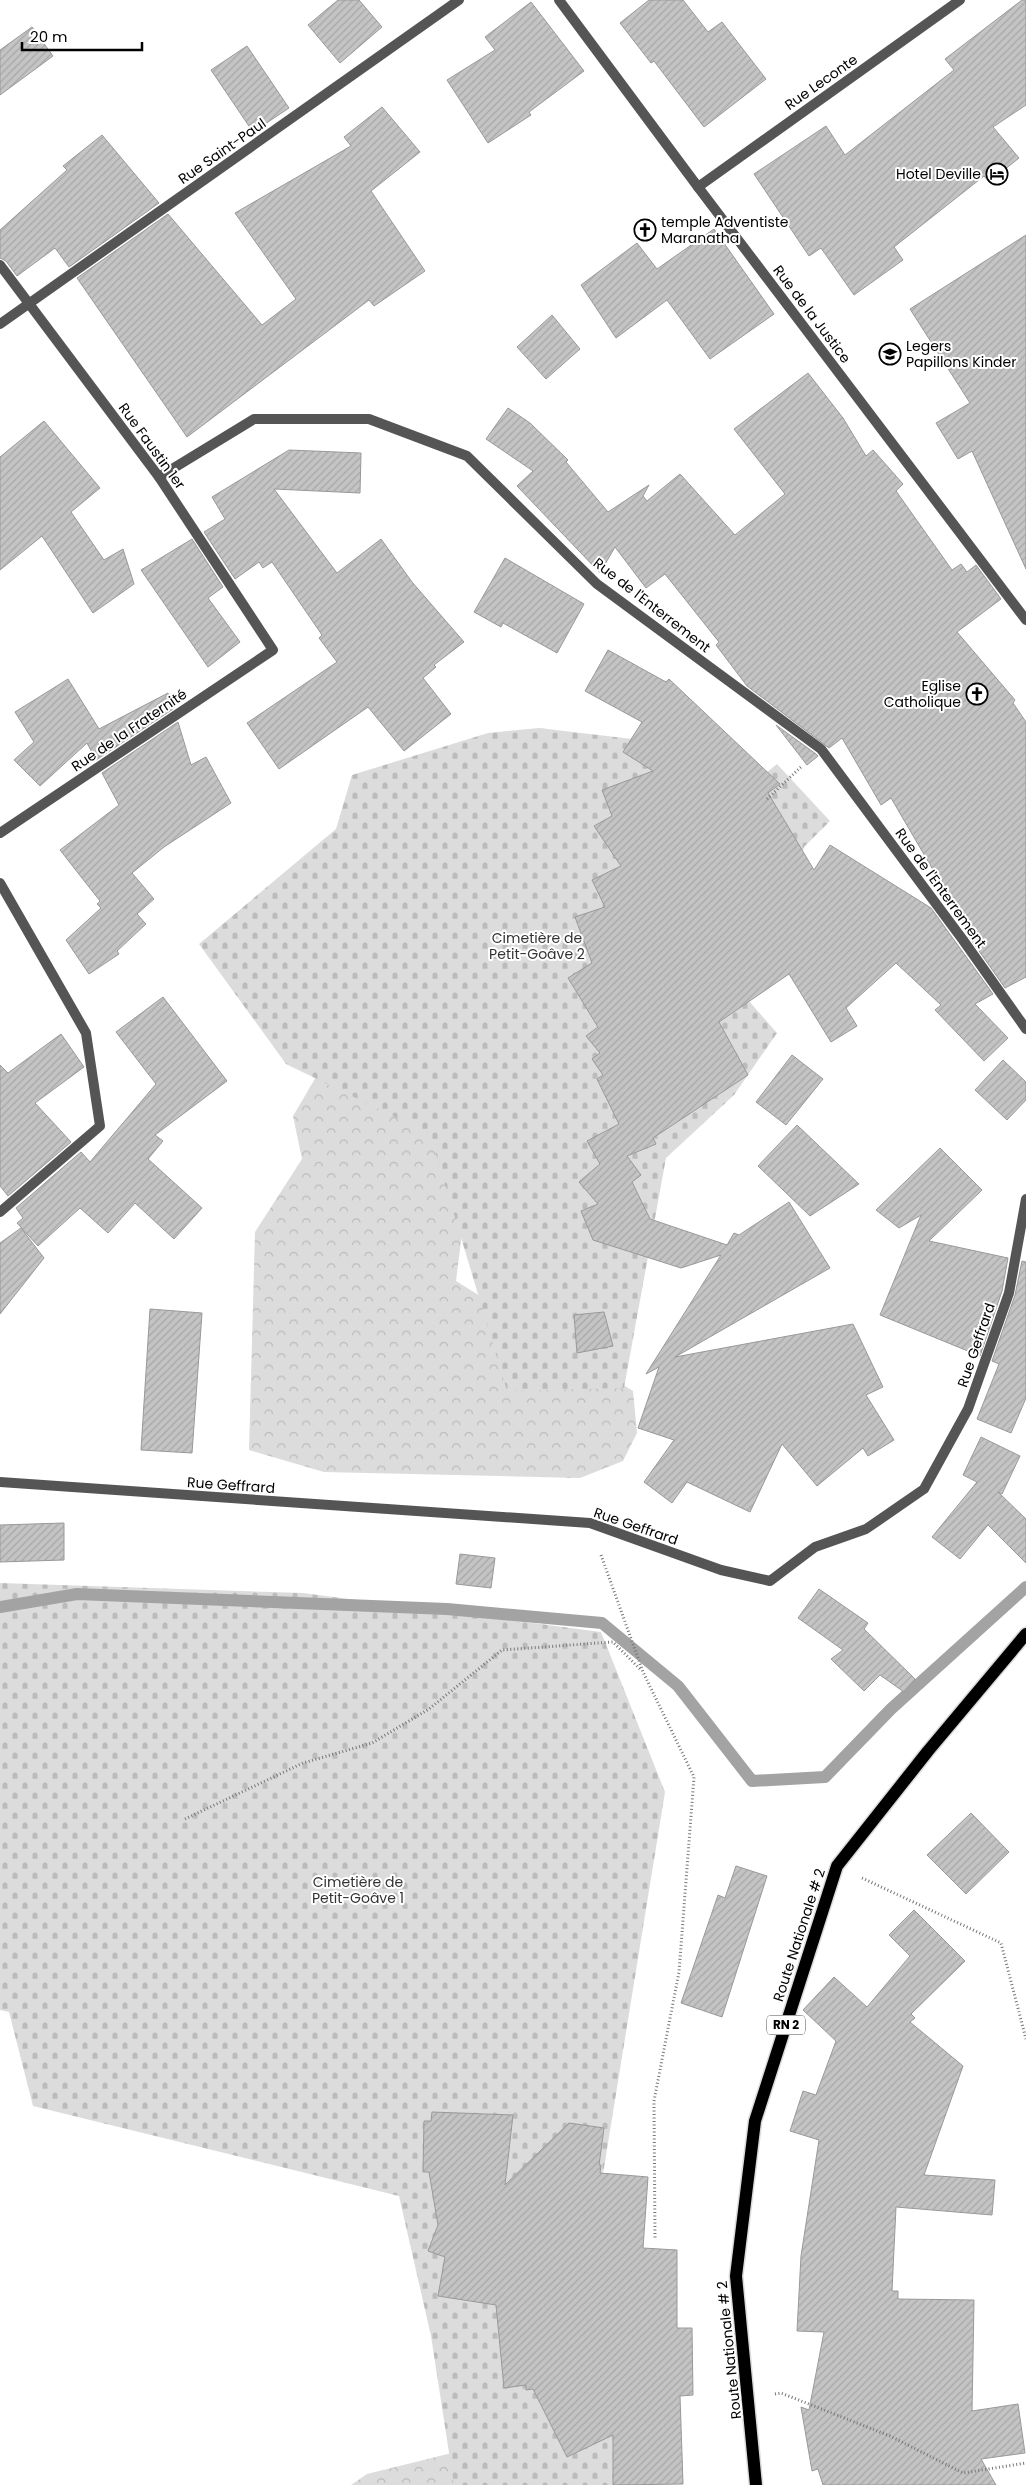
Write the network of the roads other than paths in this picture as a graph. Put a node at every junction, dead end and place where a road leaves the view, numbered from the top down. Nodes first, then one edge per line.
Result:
1 (459, 0) edge
2 (559, 0) edge
3 (960, 0) edge
4 (698, 187) junction
5 (0, 265) edge
6 (30, 304) junction
7 (0, 324) edge
8 (159, 477) junction
9 (1026, 620) edge
10 (273, 650) joint
11 (0, 833) edge
12 (0, 884) edge
13 (1026, 1029) edge
14 (1026, 1199) edge
15 (0, 1212) edge
16 (0, 1482) edge
17 (1026, 1634) edge
18 (756, 2485) edge

1 - 6 street, Rue Saint-Paul
2 - 4 street, Rue de la Justice
3 - 4 street, Rue Leconte
4 - 9 street, Rue de la Justice
5 - 6 street, Rue Faustin 1er
6 - 7 street, Rue Saint-Paul
6 - 8 street, Rue Faustin 1er
8 - 10 street, Rue Faustin 1er
8 - 13 street, Rue de l'Enterrement
10 - 11 street, Rue de la Fraternité
12 - 15 street
14 - 16 street, Rue Geffrard
17 - 18 main road, Route Nationale # 2 / RN 2

